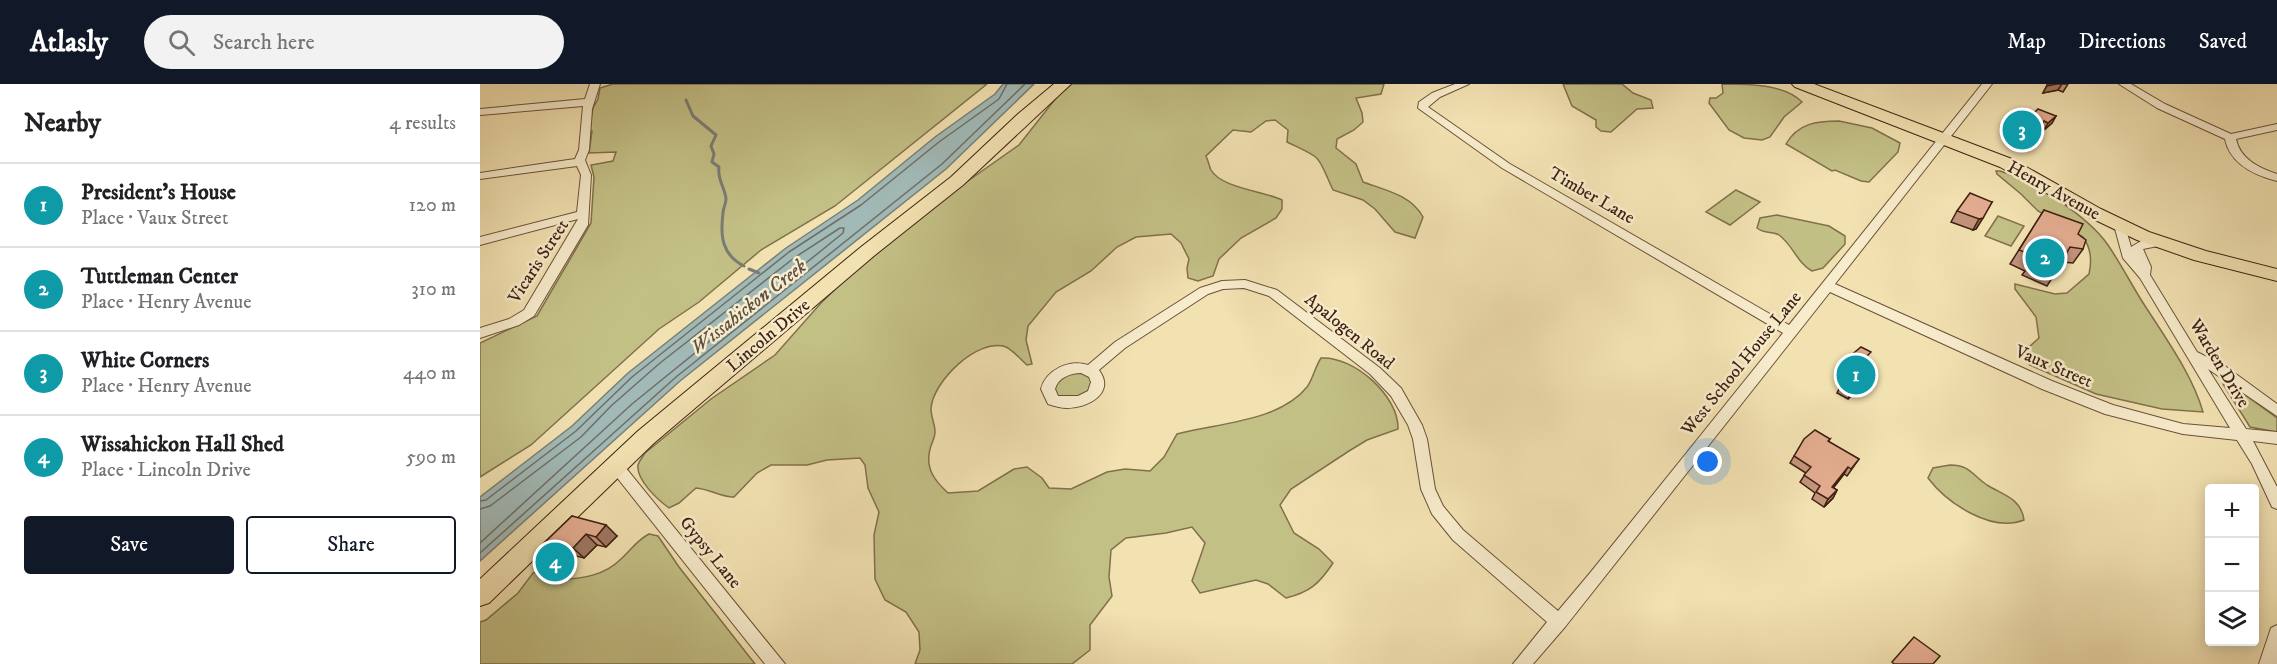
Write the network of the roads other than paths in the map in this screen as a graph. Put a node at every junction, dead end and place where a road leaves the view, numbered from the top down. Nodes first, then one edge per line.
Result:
1 (595, 84) edge
2 (1052, 84) edge
3 (1063, 84) edge
4 (1464, 84) edge
5 (1800, 84) edge
6 (1817, 84) edge
7 (1987, 84) edge
8 (2124, 84) edge
9 (1833, 96) junction
10 (590, 102) junction
11 (480, 112) edge
12 (2277, 127) edge
13 (2230, 137) junction
14 (1944, 139) junction
15 (580, 162) junction
16 (480, 176) edge
17 (2277, 178) edge
18 (582, 213) junction
19 (2120, 225) junction
20 (480, 241) edge
21 (2159, 242) junction
22 (2277, 275) edge
23 (2144, 276) junction
24 (1827, 286) junction
25 (1791, 332) junction
26 (480, 333) edge
27 (2193, 355) junction
28 (1090, 370) dead end
29 (2277, 411) edge
30 (2241, 435) junction
31 (2277, 438) edge
32 (616, 466) junction
33 (2277, 503) edge
34 (480, 579) edge
35 (480, 595) edge
36 (1559, 622) junction
37 (2277, 633) edge
38 (776, 664) edge
39 (1522, 664) edge
40 (2268, 664) edge

1 - 10 street, Vicaris Street
2 - 34 main road, Lincoln Drive
3 - 32 main road, Lincoln Drive
4 - 25 street, Timber Lane
5 - 9 main road, Henry Avenue
6 - 9 main road, Henry Avenue
7 - 14 street, West School House Lane
8 - 13 street
9 - 14 main road, Henry Avenue
10 - 11 street
10 - 15 street, Vicaris Street
12 - 13 street
13 - 17 street
14 - 19 main road, Henry Avenue
14 - 24 street, West School House Lane
15 - 16 street
15 - 18 street, Vicaris Street
18 - 20 street
18 - 26 street, Vicaris Street
19 - 21 main road, Henry Avenue
19 - 23 street, Warden Drive
21 - 22 main road, Henry Avenue
21 - 23 street, Warden Drive
23 - 27 street, Warden Drive
24 - 25 street, West School House Lane
24 - 30 street, Vaux Street
25 - 36 street, West School House Lane
27 - 29 street
27 - 30 street, Warden Drive
28 - 36 street, Apalogen Road
30 - 31 street, Vaux Street
30 - 33 street, Warden Drive
32 - 35 main road, Lincoln Drive
32 - 38 street, Gypsy Lane
36 - 39 street, West School House Lane
37 - 40 street

